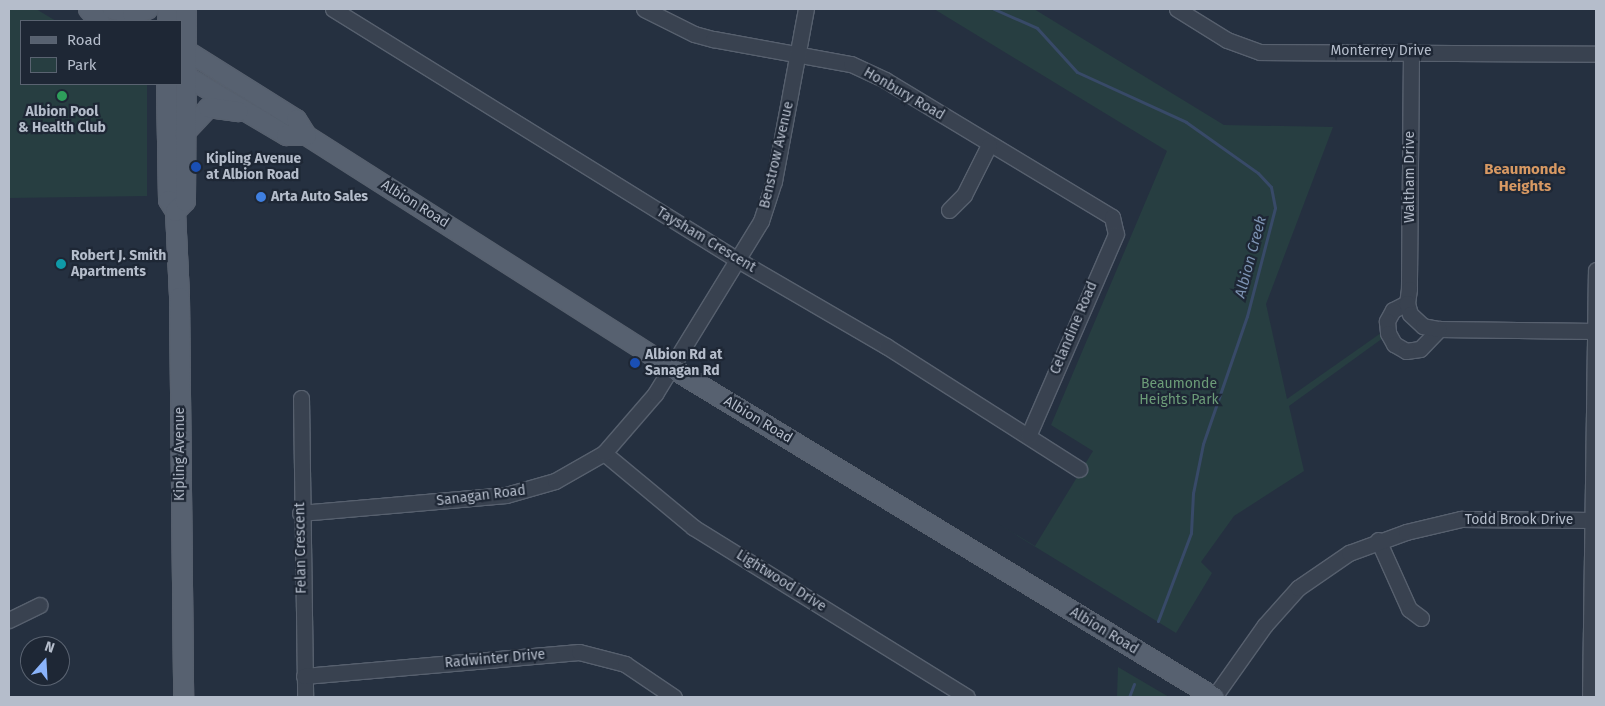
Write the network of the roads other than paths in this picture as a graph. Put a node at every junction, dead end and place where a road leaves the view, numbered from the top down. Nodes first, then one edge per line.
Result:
1 (88, 9) edge
2 (111, 9) edge
3 (148, 9) edge
4 (186, 9) edge
5 (333, 9) edge
6 (644, 9) edge
7 (806, 9) edge
8 (1177, 9) edge
9 (98, 20) edge
10 (131, 20) edge
11 (183, 49) edge
12 (1411, 51) junction
13 (798, 54) junction
14 (1596, 54) edge
15 (183, 74) edge
16 (166, 85) edge
17 (244, 112) junction
18 (184, 133) junction
19 (306, 135) junction
20 (989, 145) junction
21 (949, 210) dead end
22 (175, 211) junction
23 (1114, 221) joint
24 (738, 260) junction
25 (1596, 270) edge
26 (1407, 303) junction
27 (1439, 329) junction
28 (1596, 332) edge
29 (672, 368) junction
30 (301, 398) dead end
31 (1028, 436) junction
32 (604, 453) junction
33 (1080, 469) dead end
34 (300, 513) junction
35 (1595, 520) junction
36 (1378, 540) junction
37 (40, 605) dead end
38 (1422, 618) dead end
39 (9, 620) edge
40 (304, 676) junction
41 (183, 697) edge
42 (305, 697) edge
43 (674, 697) edge
44 (967, 697) edge
45 (1214, 697) edge
46 (1590, 697) edge

1 - 9 main road
2 - 3 main road
2 - 10 main road
4 - 11 main road, Kipling Avenue
5 - 24 street, Taysham Crescent
6 - 13 street, Honbury Road
7 - 13 street, Benstrow Avenue
8 - 12 street, Monterrey Drive
11 - 15 main road, Kipling Avenue
11 - 19 main road, Albion Road
12 - 14 street, Monterrey Drive
12 - 26 street, Waltham Drive
13 - 20 street, Honbury Road
13 - 24 street, Benstrow Avenue
15 - 17 main road, Albion Road
15 - 18 main road, Kipling Avenue
16 - 22 main road, Kipling Avenue
17 - 18 main road
17 - 19 main road, Albion Road
18 - 22 main road, Kipling Avenue
19 - 29 main road, Albion Road
20 - 21 street
20 - 23 street, Honbury Road
22 - 41 main road, Kipling Avenue
23 - 31 street, Celandine Road
24 - 29 street, Benstrow Avenue
24 - 31 street, Taysham Crescent
25 - 28 street
26 - 27 street
26 - 27 street
27 - 28 street
28 - 35 street
29 - 32 street, Sanagan Road
29 - 45 main road, Albion Road
30 - 34 street, Felan Crescent
31 - 33 street, Taysham Crescent
32 - 34 street, Sanagan Road
32 - 44 street, Lightwood Drive
34 - 40 street, Felan Crescent
35 - 36 street, Todd Brook Drive
35 - 46 street
36 - 38 street
36 - 45 street, Todd Brook Drive
37 - 39 street
40 - 42 street, Felan Crescent
40 - 43 street, Radwinter Drive

